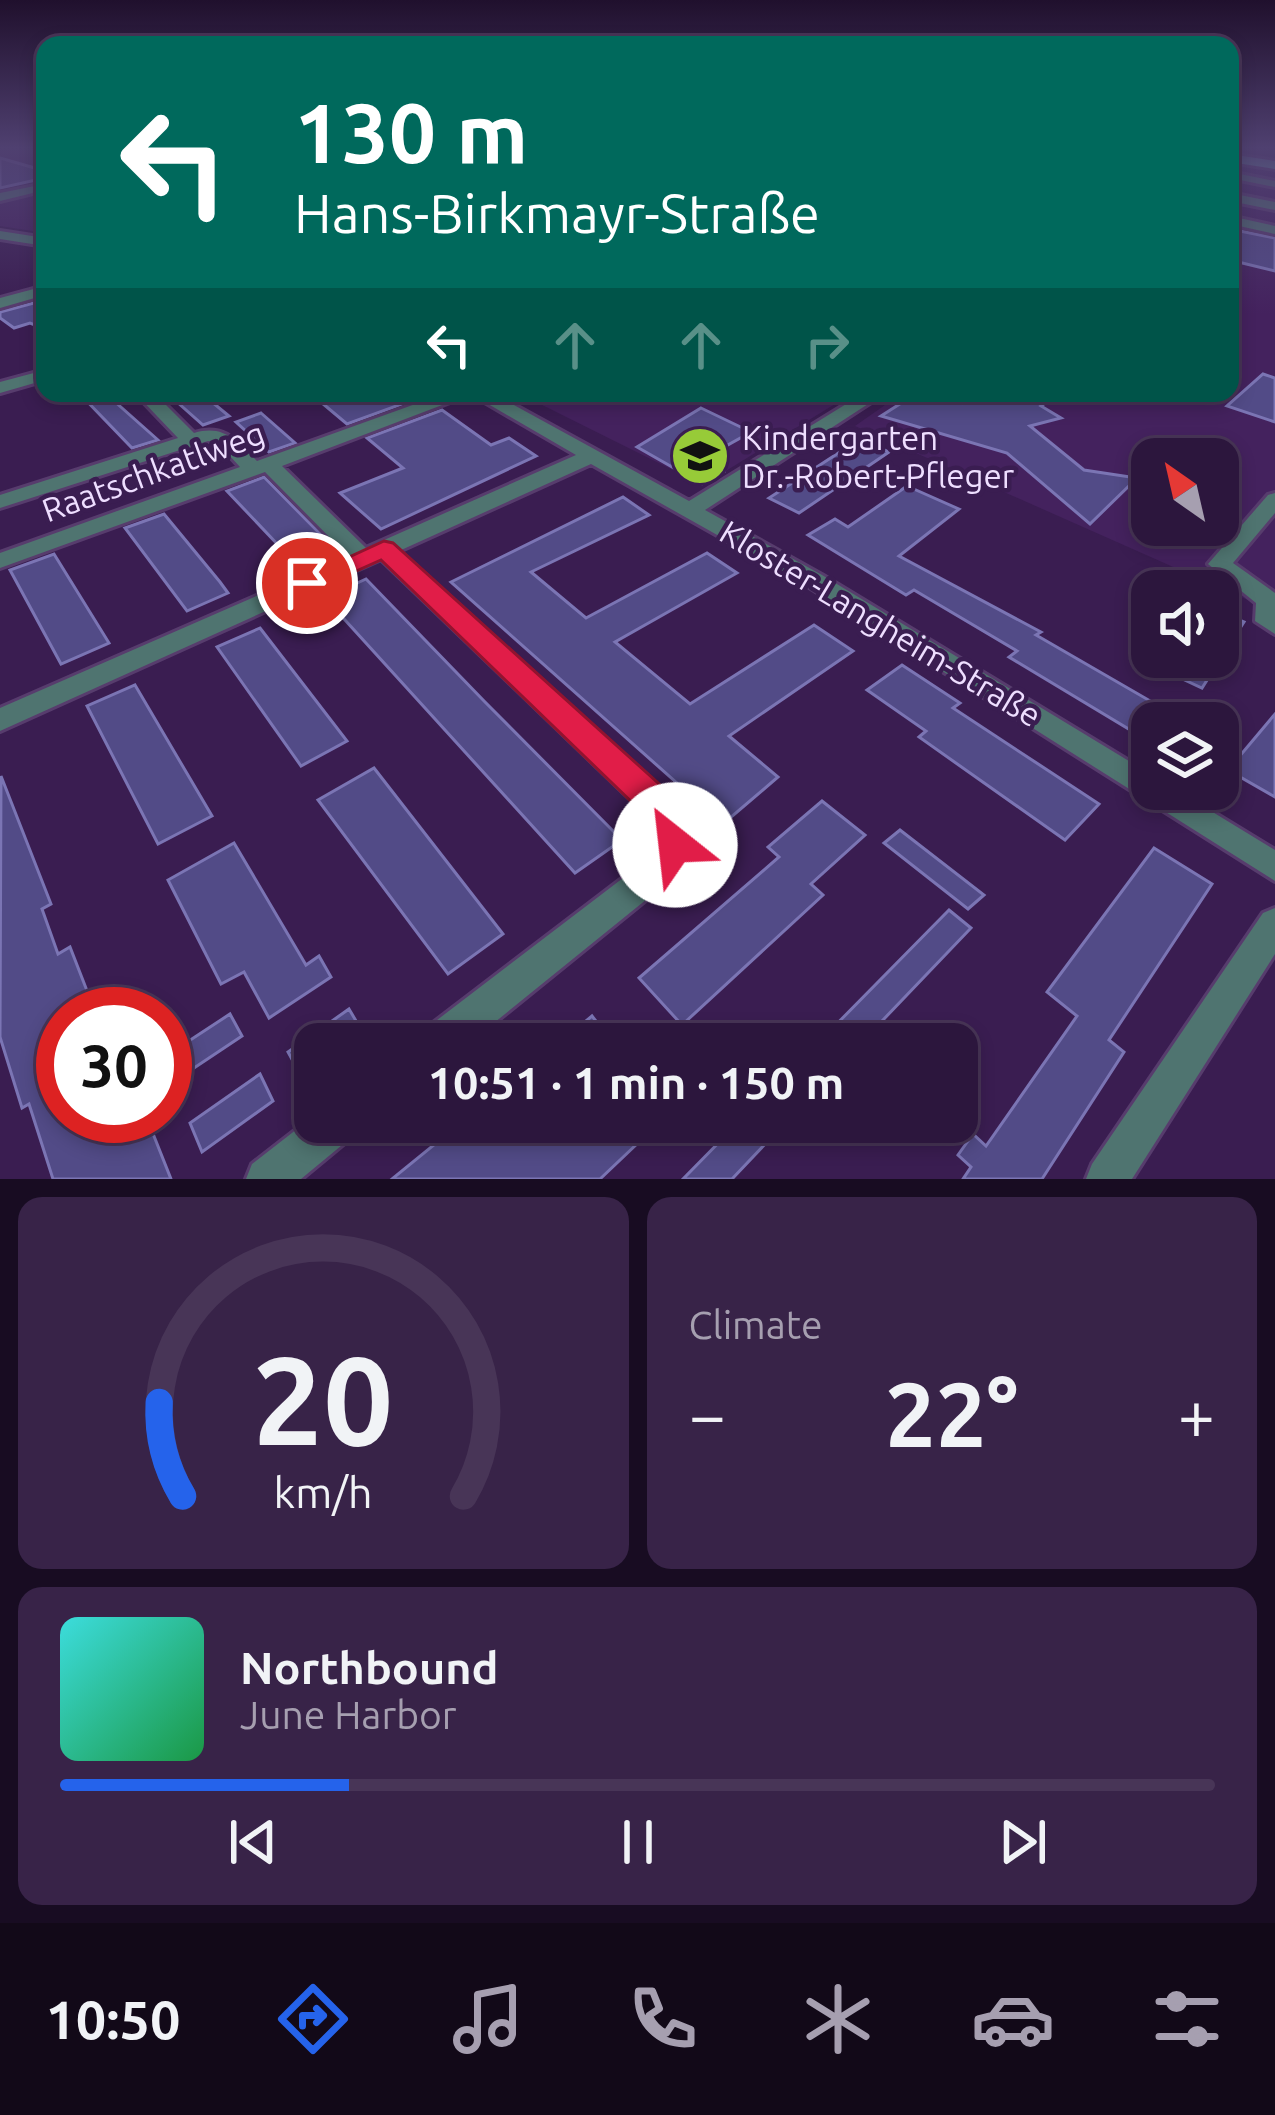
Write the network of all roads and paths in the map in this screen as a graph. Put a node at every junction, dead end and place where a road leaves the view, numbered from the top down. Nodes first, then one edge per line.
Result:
1 (1275, 216) edge
2 (1239, 224) edge
3 (1256, 226) junction
4 (1275, 230) edge
5 (0, 236) edge
6 (36, 241) edge
7 (36, 293) edge
8 (0, 303) edge
9 (36, 378) edge
10 (0, 388) edge
11 (153, 402) edge
12 (438, 402) edge
13 (496, 402) edge
14 (862, 402) edge
15 (190, 440) junction
16 (594, 454) junction
17 (258, 467) junction
18 (1275, 499) edge
19 (0, 502) edge
20 (693, 508) junction
21 (374, 553) junction
22 (0, 561) edge
23 (1275, 626) edge
24 (0, 720) edge
25 (1275, 868) edge
26 (1275, 924) edge
27 (465, 1023) edge
28 (313, 1143) edge
29 (267, 1179) edge
30 (1107, 1179) edge

1 - 3 street
2 - 3 street
3 - 4 street
5 - 6 street
7 - 8 street
9 - 10 street
11 - 15 street
12 - 17 street, Raatschkatlweg
13 - 16 street, Kloster-Langheim-Straße
14 - 20 street
15 - 17 street
15 - 19 street
16 - 20 street, Kloster-Langheim-Straße
16 - 21 street
17 - 21 street
17 - 22 street, Raatschkatlweg
18 - 23 street
20 - 25 street, Kloster-Langheim-Straße
21 - 24 street
21 - 27 street
26 - 30 street
28 - 29 street

